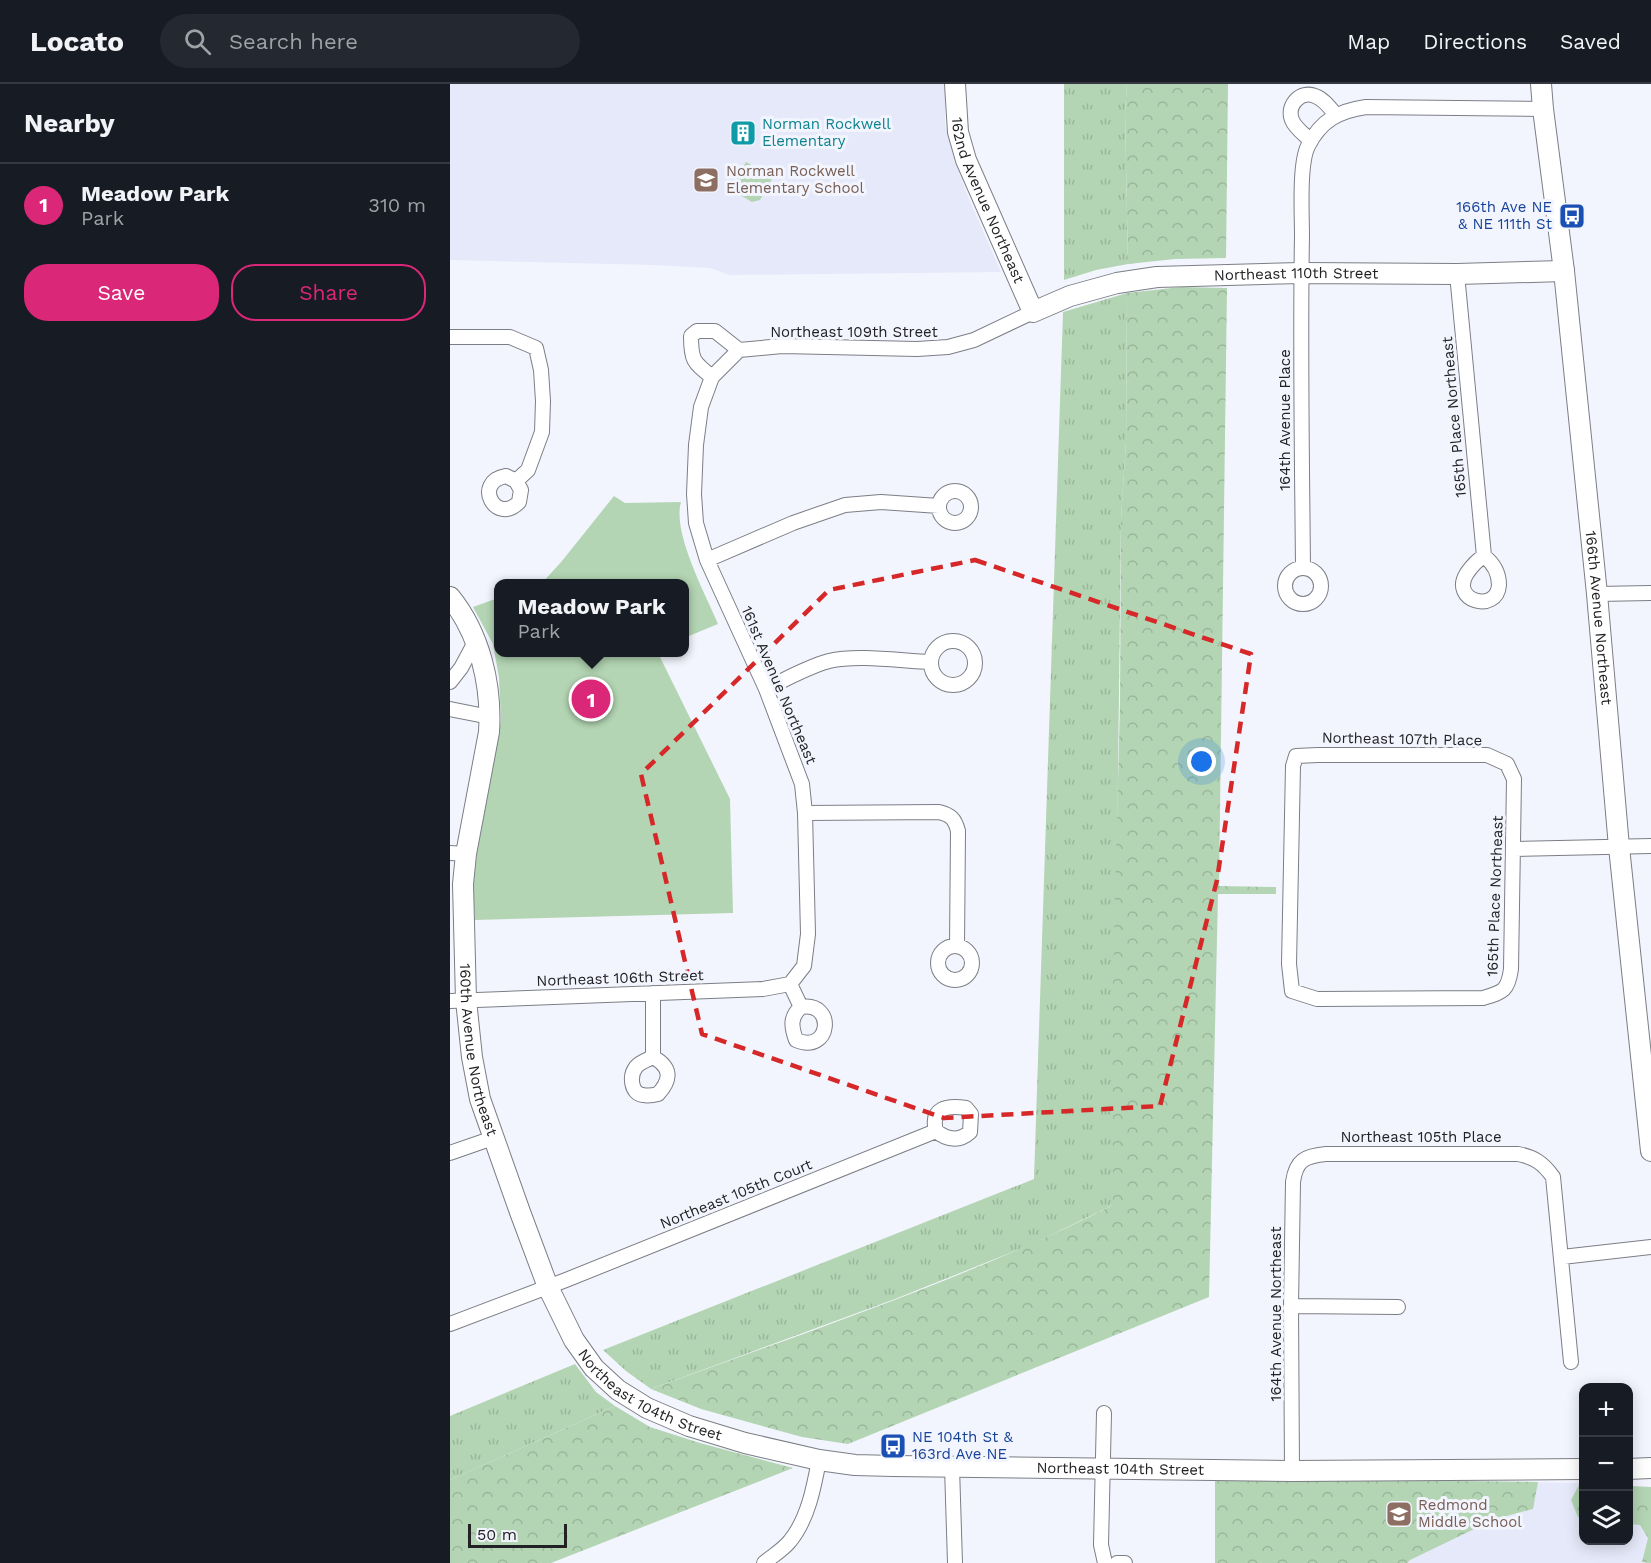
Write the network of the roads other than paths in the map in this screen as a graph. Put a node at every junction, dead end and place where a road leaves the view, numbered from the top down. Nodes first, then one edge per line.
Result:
1 (955, 84) edge
2 (1541, 84) edge
3 (1543, 109) junction
4 (1336, 115) junction
5 (1311, 141) junction
6 (1563, 271) junction
7 (1301, 273) junction
8 (1457, 274) junction
9 (1033, 312) junction
10 (450, 337) edge
11 (739, 350) junction
12 (712, 377) junction
13 (516, 481) dead end
14 (939, 506) dead end
15 (1484, 556) dead end
16 (707, 560) junction
17 (1303, 567) dead end
18 (1651, 593) edge
19 (1597, 594) junction
20 (450, 597) edge
21 (475, 642) junction
22 (931, 662) dead end
23 (450, 682) edge
24 (766, 689) junction
25 (450, 709) edge
26 (490, 717) junction
27 (1507, 764) joint
28 (805, 813) junction
29 (1619, 846) junction
30 (1651, 846) edge
31 (1514, 849) junction
32 (458, 854) edge
33 (957, 945) dead end
34 (790, 984) junction
35 (1502, 991) joint
36 (653, 993) junction
37 (458, 1000) edge
38 (801, 1007) dead end
39 (653, 1057) dead end
40 (936, 1131) dead end
41 (494, 1138) junction
42 (1651, 1152) edge
43 (450, 1153) edge
44 (1302, 1160) joint
45 (1651, 1247) edge
46 (1562, 1257) junction
47 (548, 1287) junction
48 (1291, 1306) junction
49 (1398, 1307) dead end
50 (450, 1324) edge
51 (1571, 1362) dead end
52 (1104, 1413) dead end
53 (819, 1460) junction
54 (952, 1467) junction
55 (1651, 1468) edge
56 (1103, 1469) junction
57 (1579, 1469) edge
58 (1633, 1469) edge
59 (1292, 1471) junction
60 (764, 1563) edge
61 (955, 1563) edge
62 (1105, 1563) edge
63 (1117, 1563) edge
64 (1125, 1563) edge

1 - 9 street, 162nd Avenue Northeast
2 - 3 street, 166th Avenue Northeast
3 - 4 street
3 - 6 street, 166th Avenue Northeast
4 - 5 street
4 - 5 street
5 - 7 street
6 - 8 street, Northeast 110th Street
6 - 19 street, 166th Avenue Northeast
7 - 8 street, Northeast 110th Street
7 - 9 street, Northeast 110th Street
7 - 17 street, 164th Avenue Place
8 - 15 street, 165th Place Northeast
9 - 11 street, Northeast 109th Street
10 - 13 street
11 - 12 street, 161st Avenue Northeast
11 - 12 street
12 - 16 street, 161st Avenue Northeast
14 - 16 street
16 - 24 street, 161st Avenue Northeast
18 - 19 street
19 - 29 street, 166th Avenue Northeast
20 - 21 street, 160th Avenue Northeast
21 - 23 street
21 - 26 street, 160th Avenue Northeast
22 - 24 street
24 - 28 street, 161st Avenue Northeast
25 - 26 street
26 - 32 street, 160th Avenue Northeast
27 - 31 street, 165th Place Northeast
27 - 35 street, Northeast 107th Place
28 - 33 street
28 - 34 street, 161st Avenue Northeast
29 - 30 street
29 - 31 street
29 - 42 street, 166th Avenue Northeast
31 - 35 street, 165th Place Northeast
32 - 37 street, 160th Avenue Northeast
34 - 36 street, Northeast 106th Street
34 - 38 street
36 - 37 street, Northeast 106th Street
36 - 39 street
37 - 41 street, 160th Avenue Northeast
40 - 47 street, Northeast 105th Court
41 - 43 street
41 - 47 street, 160th Avenue Northeast
44 - 46 street, Northeast 105th Place
44 - 48 street, 164th Avenue Northeast
45 - 46 street
46 - 51 street
47 - 50 street, Northeast 105th Court
47 - 53 street, Northeast 104th Street
48 - 49 street
48 - 59 street, 164th Avenue Northeast
52 - 56 street
53 - 54 street, Northeast 104th Street
53 - 60 street
54 - 56 street, Northeast 104th Street
54 - 61 street
55 - 58 street
56 - 59 street, Northeast 104th Street
56 - 62 street
57 - 59 street, Northeast 104th Street
63 - 64 street

